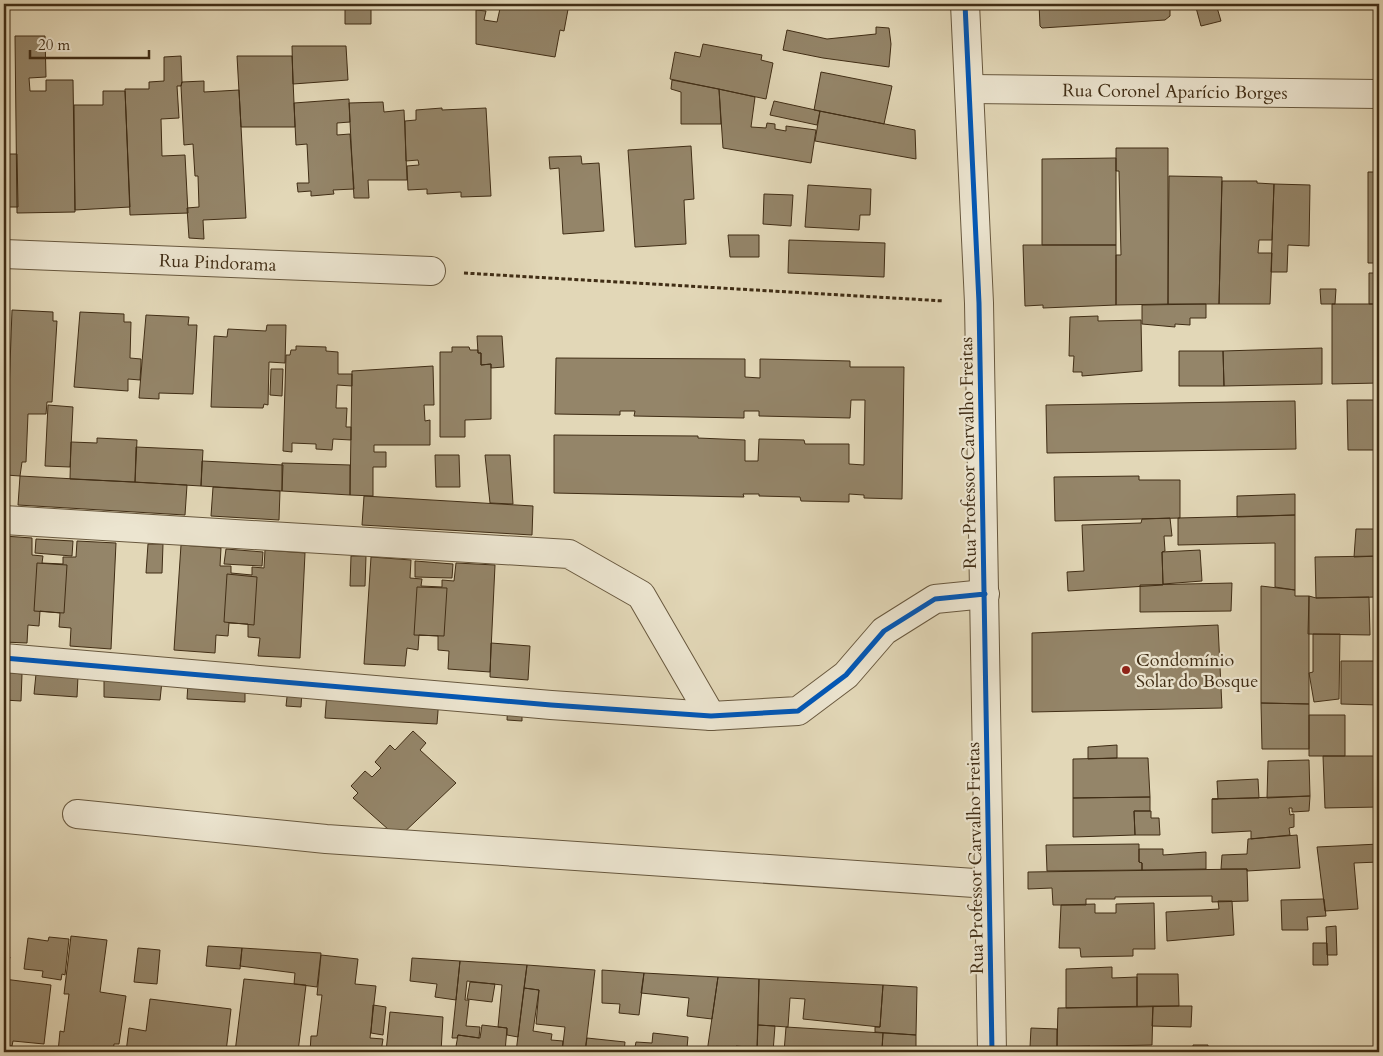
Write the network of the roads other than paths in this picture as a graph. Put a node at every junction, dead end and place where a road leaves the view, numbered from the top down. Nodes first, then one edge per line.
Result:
1 (965, 4) edge
2 (970, 89) junction
3 (1379, 94) edge
4 (4, 254) edge
5 (431, 271) road end
6 (4, 520) edge
7 (985, 594) junction
8 (4, 658) edge
9 (711, 716) junction
10 (77, 814) dead end
11 (989, 884) junction
12 (992, 1052) edge

1 - 2 street, Rua Professor Carvalho Freitas
2 - 3 street, Rua Coronel Aparício Borges
2 - 7 street, Rua Professor Carvalho Freitas
4 - 5 street, Rua Pindorama
6 - 9 street
7 - 9 street
7 - 11 street, Rua Professor Carvalho Freitas
8 - 9 street
10 - 11 street
11 - 12 street, Rua Professor Carvalho Freitas

